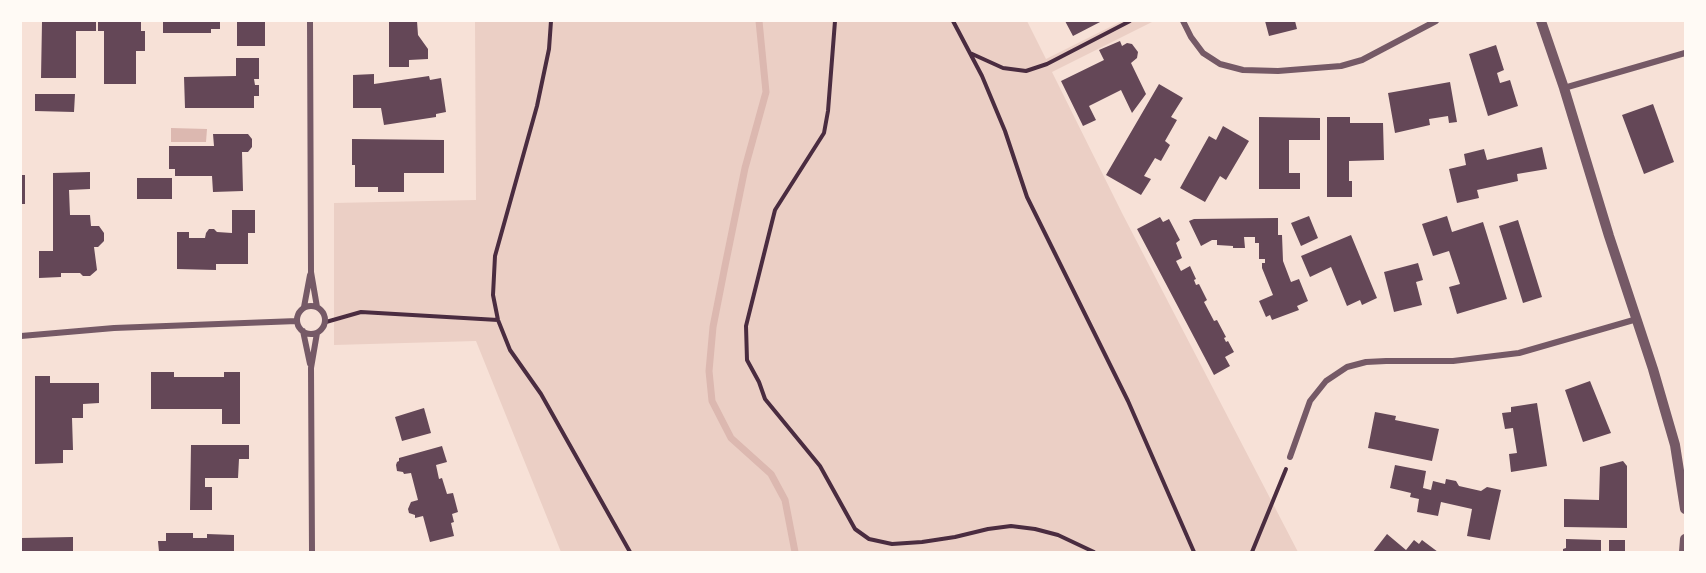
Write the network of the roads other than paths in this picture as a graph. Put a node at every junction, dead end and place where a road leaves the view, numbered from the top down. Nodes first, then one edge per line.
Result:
1 (309, 21) edge
2 (1183, 21) edge
3 (1436, 21) edge
4 (1541, 21) edge
5 (1685, 53) edge
6 (1564, 88) junction
7 (311, 272) junction
8 (304, 307) junction
9 (317, 307) junction
10 (1637, 319) junction
11 (297, 321) junction
12 (303, 331) junction
13 (317, 333) junction
14 (21, 336) edge
15 (311, 368) junction
16 (1290, 457) road end
17 (1685, 509) edge
18 (1685, 538) edge
19 (312, 552) edge
20 (1684, 552) edge

1 - 7 street
2 - 3 street
4 - 6 street
5 - 6 street
6 - 10 street
7 - 8 street
7 - 9 street
8 - 9 street
8 - 11 street
9 - 13 street
10 - 16 street
10 - 17 street
11 - 12 street
11 - 14 street
12 - 13 street
12 - 15 street
13 - 15 street
15 - 19 street
18 - 20 street

